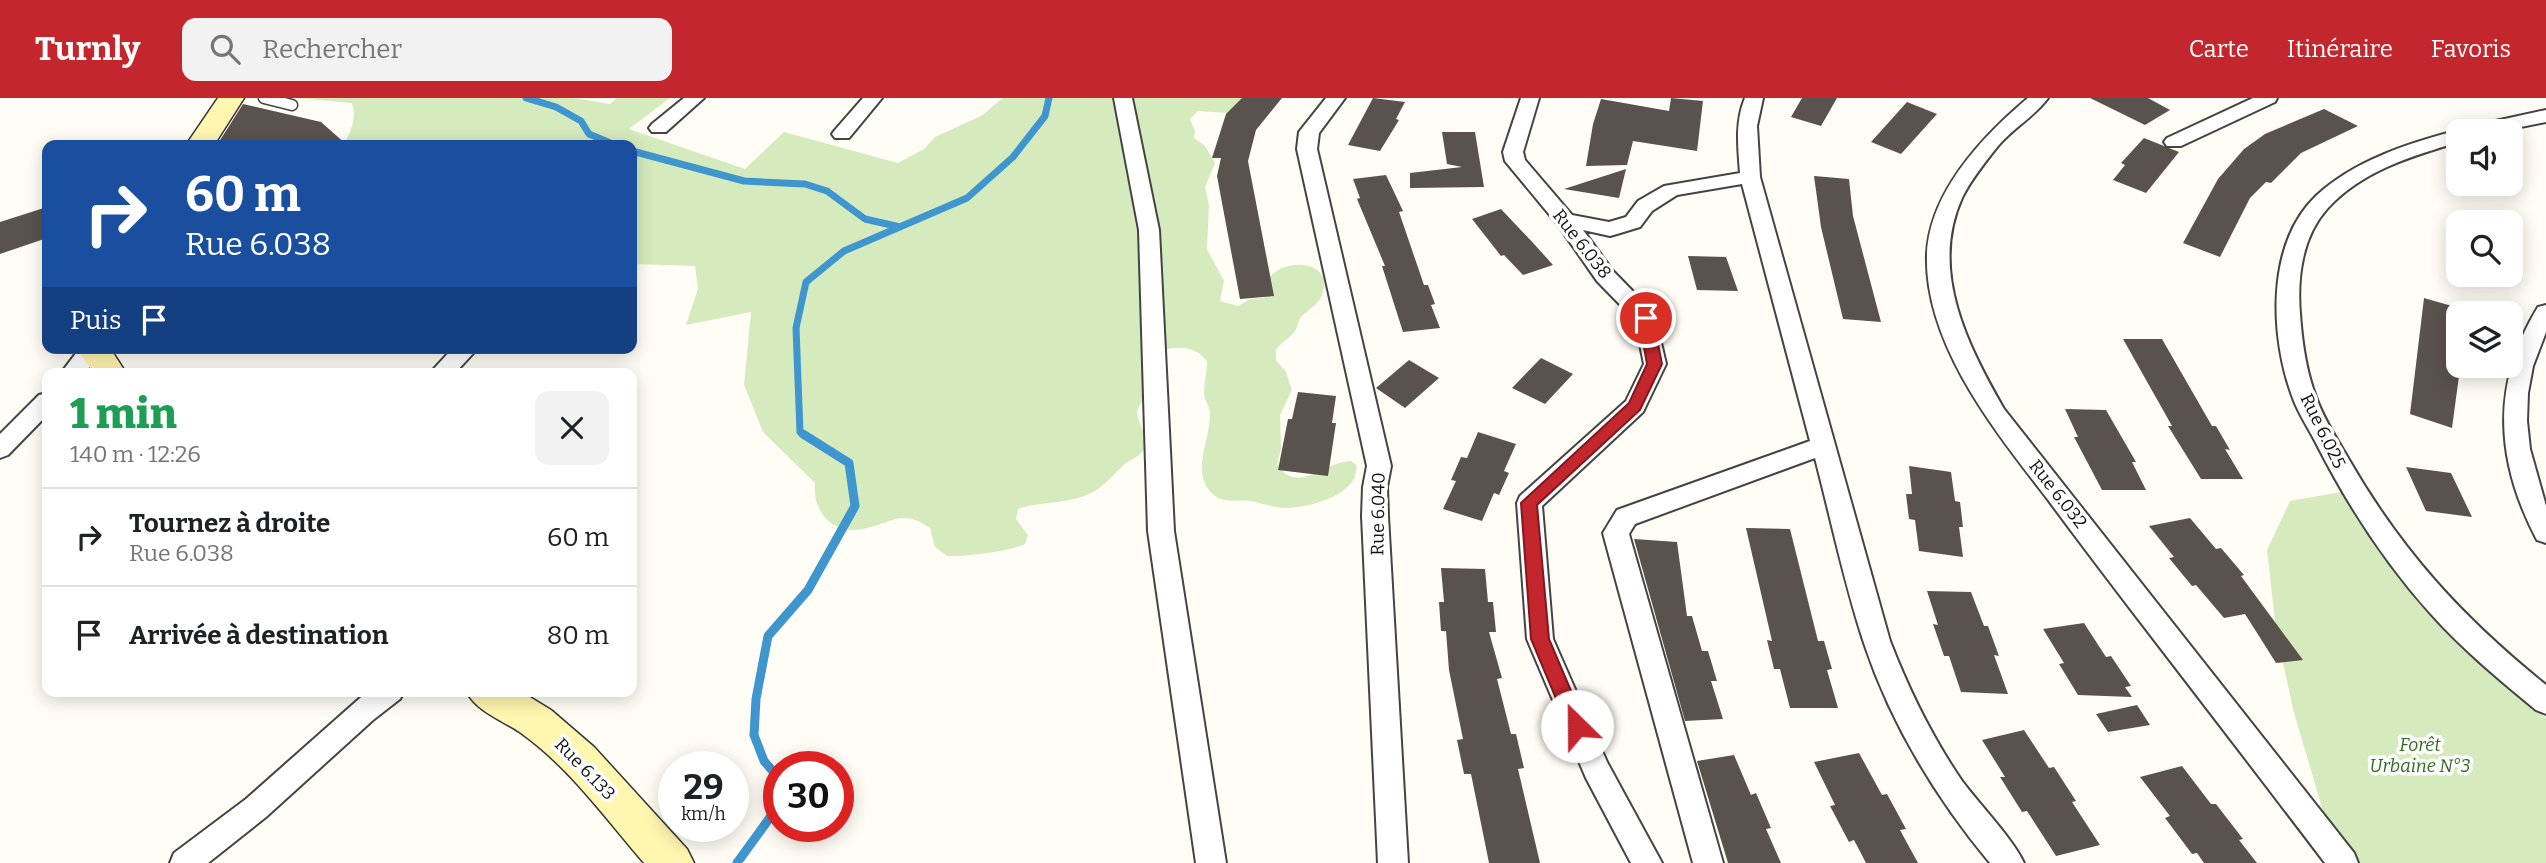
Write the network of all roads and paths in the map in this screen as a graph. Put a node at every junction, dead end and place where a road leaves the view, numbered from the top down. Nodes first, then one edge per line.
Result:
1 (231, 98) edge
2 (264, 98) edge
3 (695, 98) edge
4 (873, 98) edge
5 (1123, 98) edge
6 (1336, 98) edge
7 (1754, 98) edge
8 (2039, 98) edge
9 (2267, 98) edge
10 (1522, 100) edge
11 (292, 105) dead end
12 (2546, 116) edge
13 (2523, 121) edge
14 (659, 128) dead end
15 (842, 134) dead end
16 (203, 140) edge
17 (2446, 140) edge
18 (2174, 142) dead end
19 (1749, 177) junction
20 (1565, 220) junction
21 (2546, 312) edge
22 (461, 354) edge
23 (445, 368) edge
24 (42, 406) edge
25 (1825, 446) junction
26 (0, 449) edge
27 (2546, 533) edge
28 (382, 697) edge
29 (496, 697) edge
30 (2546, 702) edge
31 (185, 863) edge
32 (672, 863) edge
33 (1211, 863) edge
34 (1393, 863) edge
35 (1647, 863) edge
36 (1708, 863) edge
37 (2009, 863) edge
38 (2343, 863) edge

1 - 16 street
2 - 11 lane
3 - 14 street
4 - 15 street
5 - 33 street
6 - 34 street, Rue 6.040
7 - 19 street
8 - 38 street, Rue 6.032
9 - 18 street
10 - 20 street, Rue 6.038
12 - 13 street
17 - 30 street, Rue 6.025
19 - 20 street
19 - 25 street
20 - 35 street, Rue 6.038
21 - 27 street
22 - 23 street
24 - 26 street
25 - 36 street
25 - 37 street
28 - 31 street
29 - 32 street, Rue 6.133

